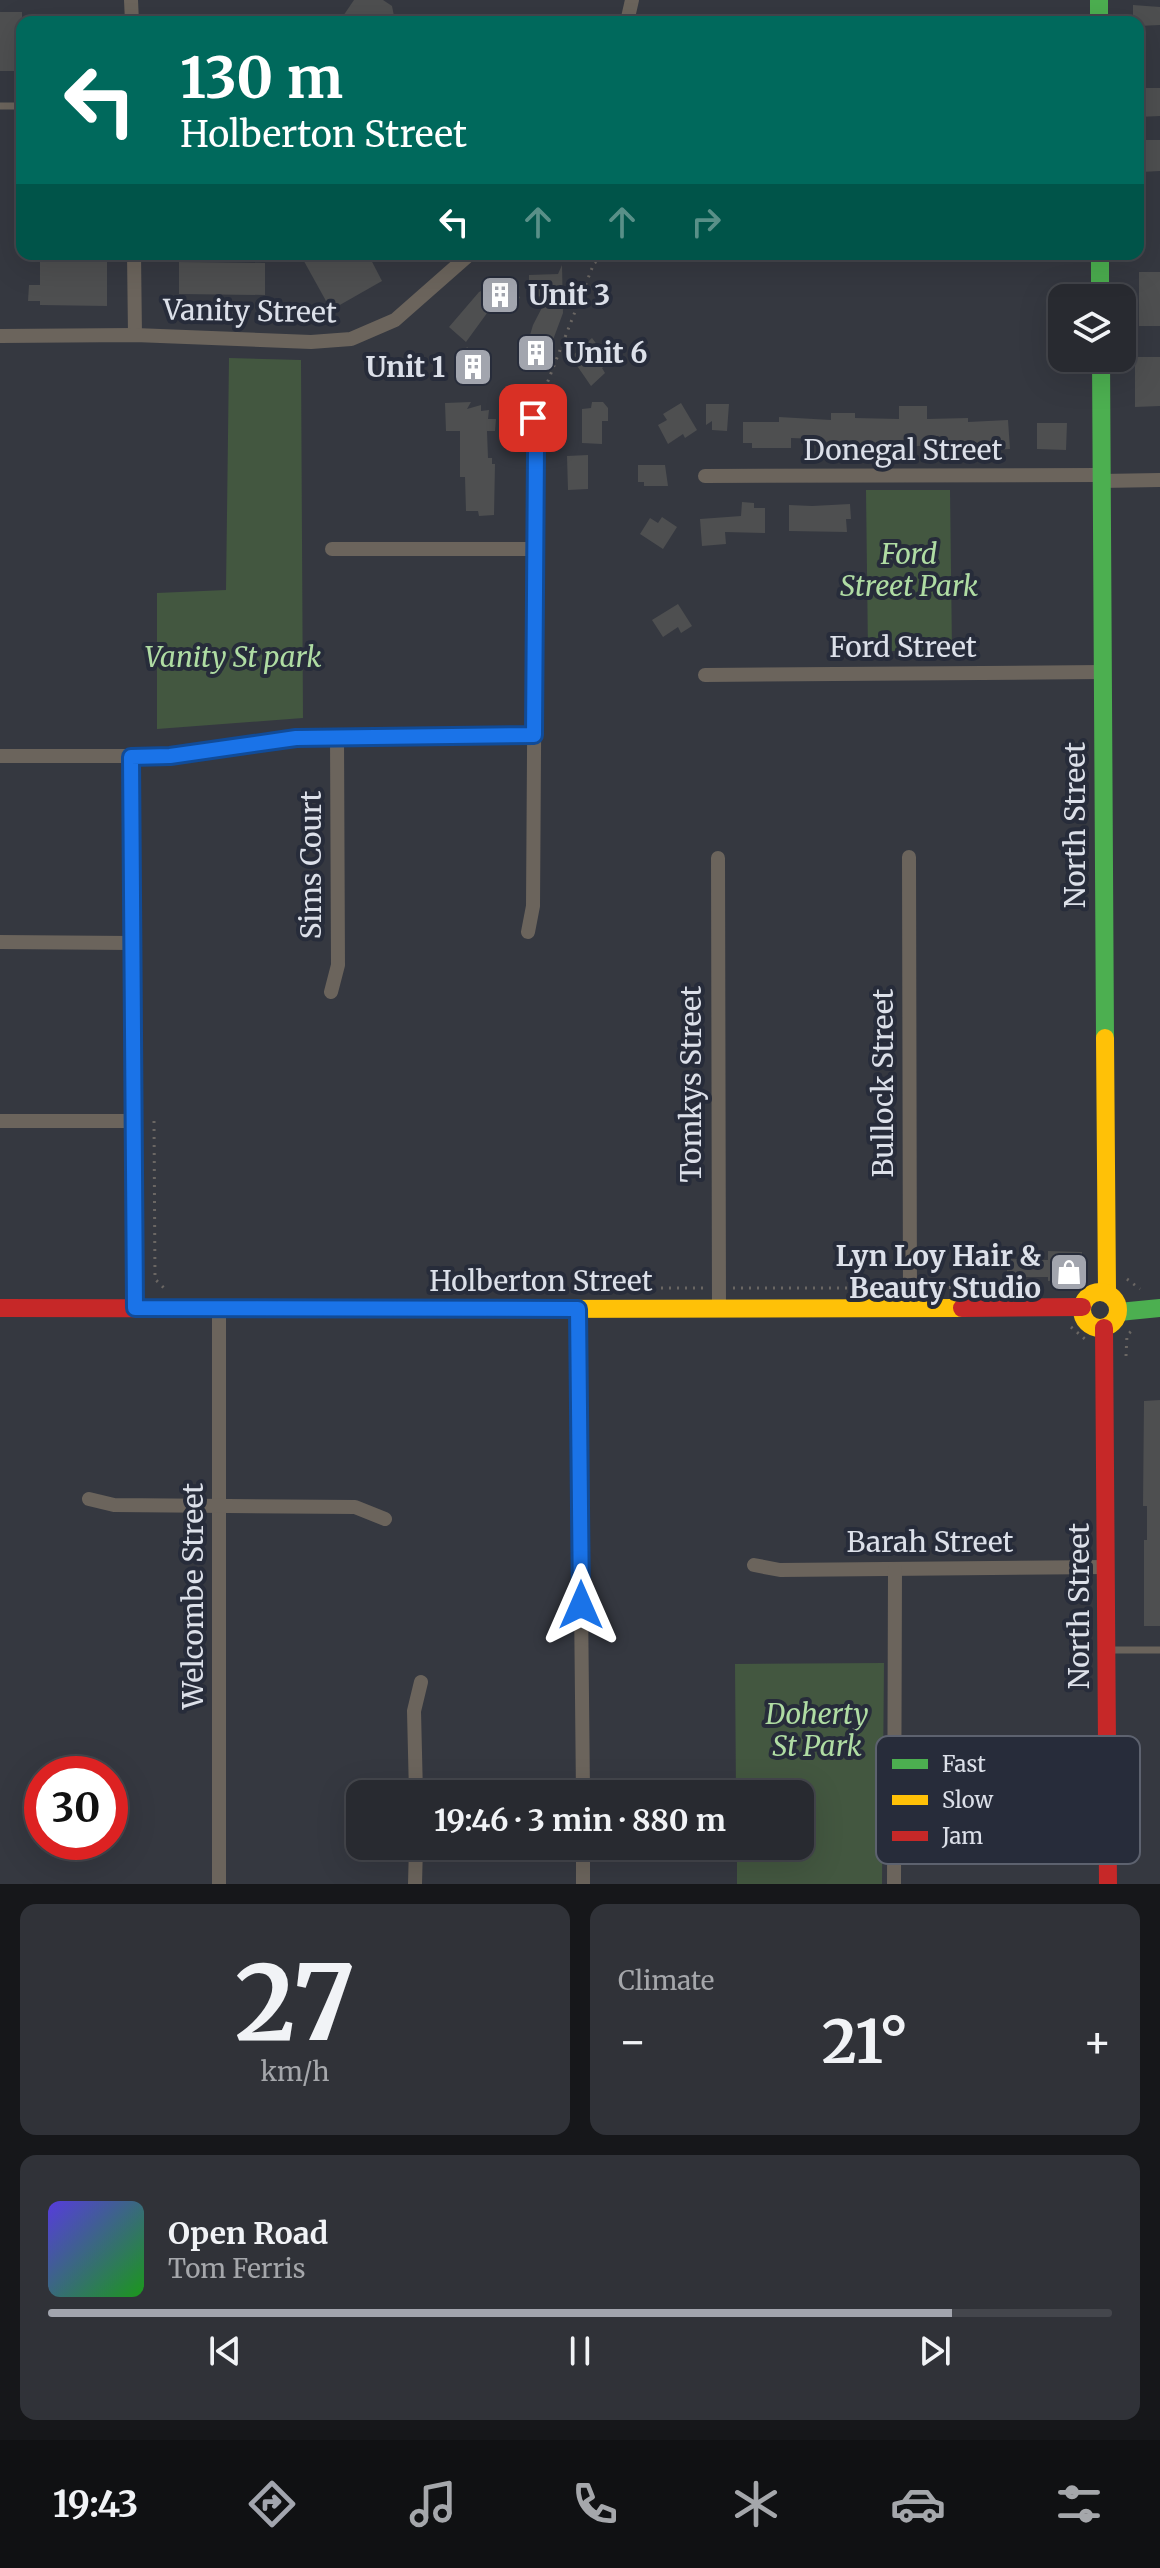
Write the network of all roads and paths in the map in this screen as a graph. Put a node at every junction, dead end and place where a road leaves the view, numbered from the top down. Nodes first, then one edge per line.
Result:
1 (134, 260) edge
2 (463, 260) edge
3 (599, 260) edge
4 (1100, 260) edge
5 (1100, 284) edge
6 (135, 335) junction
7 (0, 336) edge
8 (1101, 372) edge
9 (533, 418) joint
10 (705, 476) dead end
11 (1101, 478) junction
12 (1160, 480) edge
13 (332, 549) dead end
14 (535, 549) junction
15 (1102, 672) junction
16 (705, 675) dead end
17 (534, 735) junction
18 (337, 737) junction
19 (0, 756) edge
20 (131, 757) junction
21 (909, 857) dead end
22 (718, 858) dead end
23 (528, 932) dead end
24 (0, 942) edge
25 (131, 943) junction
26 (331, 992) dead end
27 (0, 1121) edge
28 (133, 1121) junction
29 (154, 1121) dead end
30 (1087, 1274) dead end
31 (1119, 1274) dead end
32 (987, 1287) dead end
33 (418, 1288) dead end
34 (719, 1288) junction
35 (910, 1288) junction
36 (1071, 1288) dead end
37 (177, 1289) dead end
38 (1150, 1289) dead end
39 (1107, 1292) junction
40 (1082, 1307) junction
41 (0, 1308) edge
42 (135, 1308) junction
43 (910, 1308) junction
44 (1160, 1308) edge
45 (219, 1309) junction
46 (578, 1309) junction
47 (719, 1309) junction
48 (1119, 1312) junction
49 (1072, 1327) dead end
50 (1104, 1328) junction
51 (1087, 1343) dead end
52 (89, 1499) dead end
53 (219, 1506) junction
54 (385, 1519) dead end
55 (754, 1565) dead end
56 (1107, 1567) junction
57 (895, 1569) junction
58 (1107, 1650) junction
59 (1160, 1650) edge
60 (421, 1682) dead end
61 (894, 1736) edge
62 (1107, 1736) edge
63 (416, 1780) edge
64 (583, 1780) edge
65 (416, 1860) edge
66 (583, 1860) edge
67 (894, 1864) edge
68 (1108, 1864) edge
69 (219, 1884) edge
70 (415, 1884) edge
71 (583, 1884) edge
72 (894, 1884) edge
73 (1108, 1884) edge

1 - 6 street
2 - 6 street, Vanity Street
3 - 9 path
4 - 5 street
6 - 7 street, Vanity Street
8 - 11 street, North Street
9 - 14 street
10 - 11 street, Donegal Street
11 - 12 street, Donegal Street
11 - 15 street, North Street
13 - 14 street
14 - 17 street
15 - 16 street, Ford Street
15 - 39 street, North Street
17 - 18 street
17 - 23 street
18 - 20 street
18 - 26 street, Sims Court
19 - 20 street
20 - 25 street
21 - 35 street, Bullock Street
22 - 34 street, Tomkys Street
24 - 25 street
25 - 28 street
27 - 28 street
28 - 42 street
29 - 37 path
30 - 36 path
31 - 38 path
32 - 35 path
33 - 34 path
34 - 35 path
34 - 47 street, Tomkys Street
35 - 43 street, Bullock Street
39 - 40 street
39 - 48 street
40 - 43 street, Holberton Street
40 - 50 street
41 - 42 street, Holberton Street
42 - 45 street, Holberton Street
43 - 47 street, Holberton Street
44 - 48 street
45 - 46 street, Holberton Street
45 - 53 street, Welcombe Street
46 - 47 street, Holberton Street
46 - 64 street
48 - 50 street
49 - 51 path
50 - 56 street, North Street
52 - 53 street
53 - 54 street
53 - 69 street, Welcombe Street
55 - 57 street, Barah Street
56 - 57 street, Barah Street
56 - 58 street, North Street
57 - 61 street
58 - 59 lane
58 - 62 street, North Street
60 - 63 street
65 - 70 street
66 - 71 street
67 - 72 street
68 - 73 street, North Street

